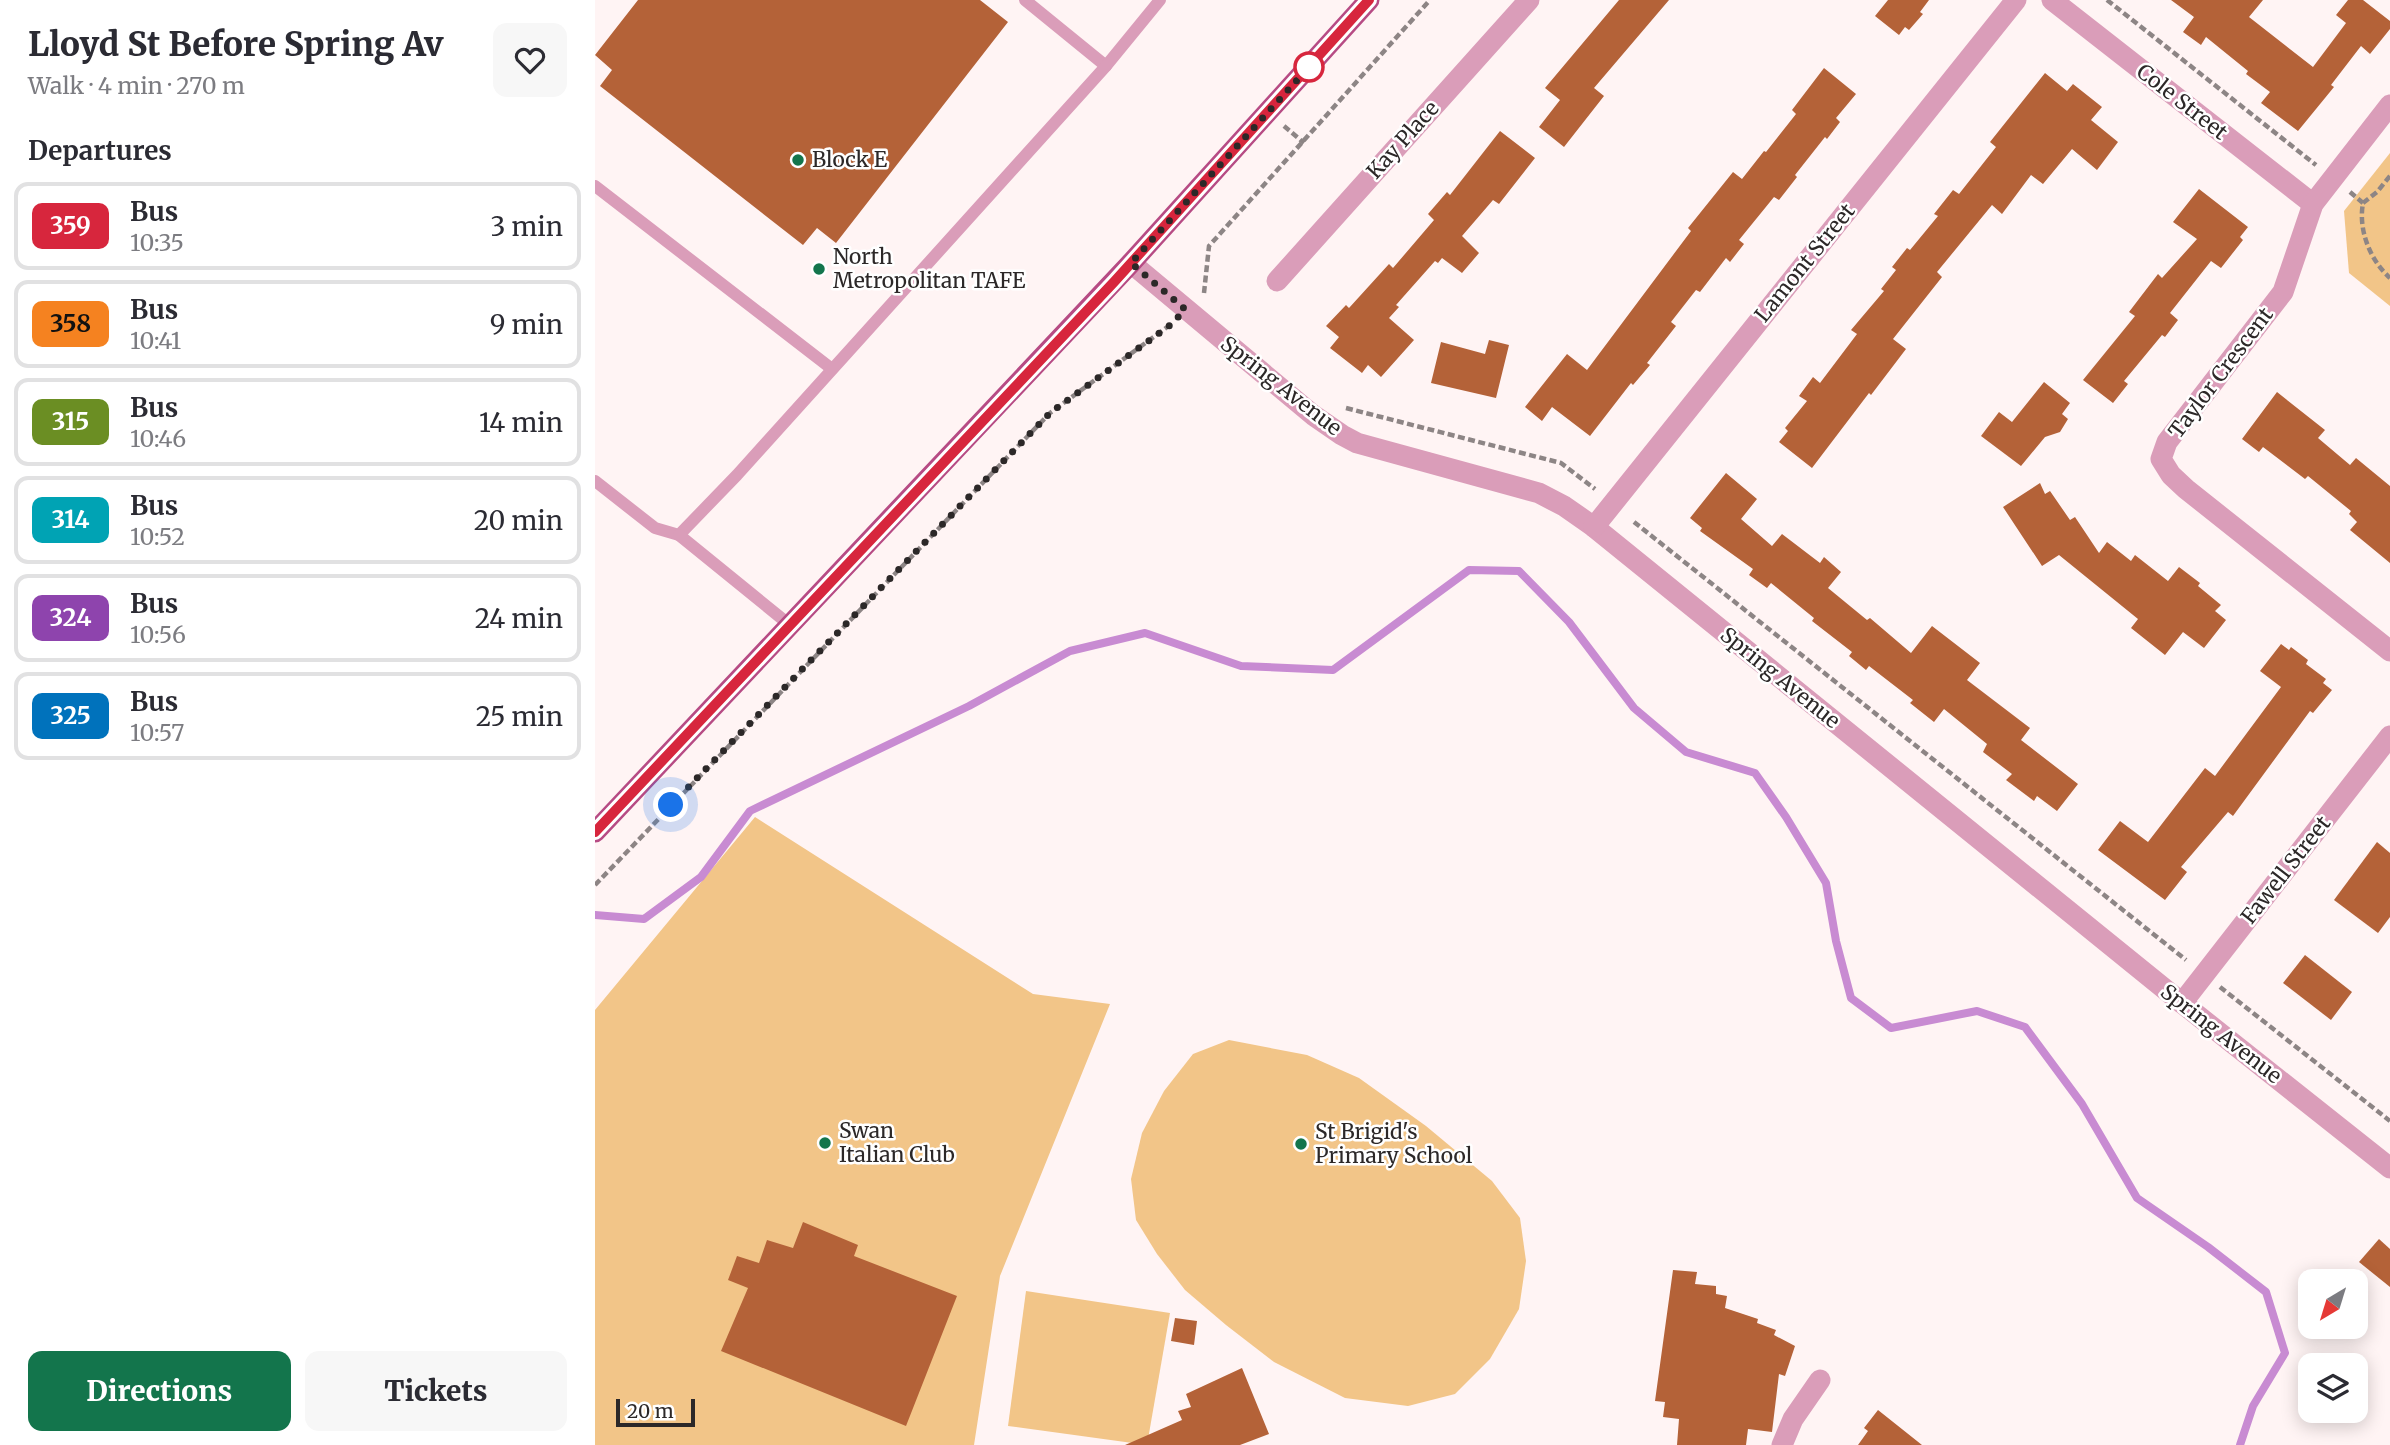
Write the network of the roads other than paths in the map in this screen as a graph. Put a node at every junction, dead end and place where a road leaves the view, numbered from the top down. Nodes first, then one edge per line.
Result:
1 (1025, 0) edge
2 (1160, 0) edge
3 (1369, 0) edge
4 (1529, 0) edge
5 (2016, 0) edge
6 (2052, 0) edge
7 (1106, 66) junction
8 (2390, 105) edge
9 (595, 186) edge
10 (2313, 204) junction
11 (1131, 263) junction
12 (1277, 281) dead end
13 (832, 369) junction
14 (595, 481) edge
15 (1594, 527) junction
16 (679, 535) junction
17 (791, 626) junction
18 (2390, 651) edge
19 (2390, 736) edge
20 (595, 832) edge
21 (2182, 1003) junction
22 (2390, 1168) edge
23 (1820, 1380) dead end
24 (1782, 1445) edge

1 - 7 lane
2 - 7 lane
3 - 11 main road
4 - 12 street, Kay Place
5 - 15 street, Lamont Street
6 - 10 street, Cole Street
7 - 13 lane
8 - 10 street
9 - 13 lane
10 - 18 street, Taylor Crescent
11 - 15 street, Spring Avenue
11 - 17 main road
13 - 16 lane
14 - 16 lane
15 - 21 street, Spring Avenue
16 - 17 lane
17 - 20 main road
19 - 21 street, Fawell Street
21 - 22 street, Spring Avenue
23 - 24 street

